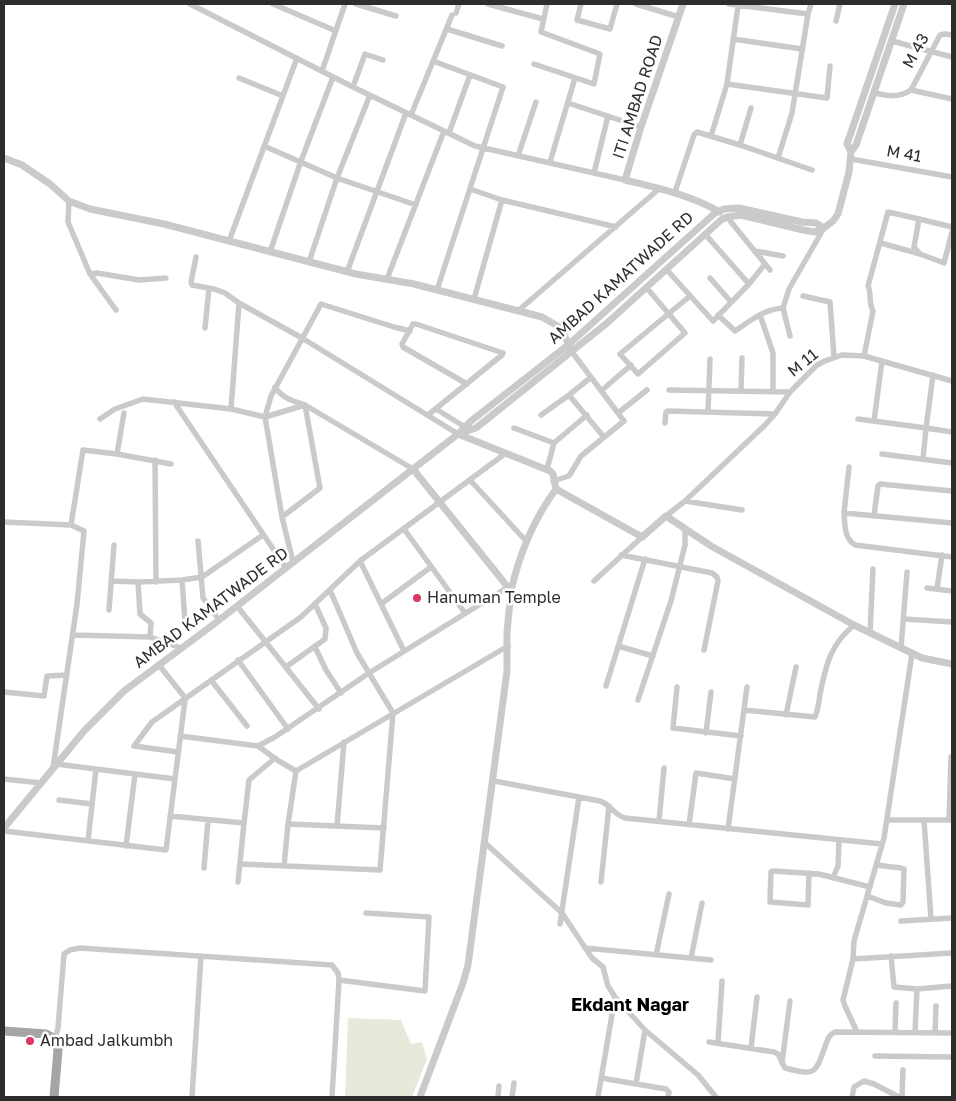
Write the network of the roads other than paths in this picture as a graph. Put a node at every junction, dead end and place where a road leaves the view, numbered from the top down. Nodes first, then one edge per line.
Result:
1 (190, 4) edge
2 (273, 4) edge
3 (345, 4) edge
4 (356, 4) edge
5 (460, 4) edge
6 (488, 4) edge
7 (547, 4) edge
8 (581, 4) edge
9 (617, 4) edge
10 (636, 4) edge
11 (683, 4) edge
12 (729, 4) edge
13 (811, 4) edge
14 (840, 4) edge
15 (895, 4) edge
16 (904, 4) edge
17 (738, 6) junction
18 (808, 14) junction
19 (396, 16) dead end
20 (679, 16) junction
21 (543, 19) junction
22 (836, 22) dead end
23 (447, 29) junction
24 (336, 31) junction
25 (952, 35) edge
26 (733, 39) junction
27 (892, 40) junction
28 (502, 46) dead end
29 (802, 49) junction
30 (931, 51) junction
31 (952, 56) edge
32 (297, 58) junction
33 (383, 60) dead end
34 (434, 61) junction
35 (534, 64) dead end
36 (830, 66) dead end
37 (322, 71) junction
38 (470, 75) junction
39 (333, 77) junction
40 (239, 78) dead end
41 (575, 78) junction
42 (727, 84) junction
43 (353, 87) junction
44 (910, 90) junction
45 (875, 93) junction
46 (795, 94) junction
47 (370, 95) junction
48 (283, 96) junction
49 (952, 99) edge
50 (536, 102) dead end
51 (568, 103) junction
52 (751, 108) dead end
53 (408, 114) junction
54 (608, 116) junction
55 (641, 127) junction
56 (446, 132) junction
57 (711, 136) junction
58 (740, 145) junction
59 (264, 146) junction
60 (484, 148) junction
61 (851, 155) junction
62 (518, 156) junction
63 (4, 158) edge
64 (778, 158) junction
65 (301, 161) junction
66 (550, 162) junction
67 (812, 170) dead end
68 (594, 173) junction
69 (952, 177) edge
70 (337, 178) junction
71 (625, 180) junction
72 (660, 188) junction
73 (470, 190) junction
74 (377, 191) junction
75 (675, 192) junction
76 (502, 200) junction
77 (69, 201) junction
78 (416, 205) junction
79 (719, 211) junction
80 (744, 212) junction
81 (727, 216) junction
82 (918, 219) junction
83 (952, 227) edge
84 (616, 228) junction
85 (824, 228) junction
86 (952, 232) edge
87 (705, 234) junction
88 (229, 241) junction
89 (881, 242) junction
90 (755, 251) junction
91 (270, 252) junction
92 (920, 254) junction
93 (783, 256) dead end
94 (196, 257) dead end
95 (309, 262) junction
96 (765, 264) junction
97 (666, 269) junction
98 (770, 270) dead end
99 (347, 272) junction
100 (90, 274) junction
101 (166, 278) dead end
102 (710, 278) dead end
103 (387, 280) junction
104 (749, 284) junction
105 (646, 287) junction
106 (209, 288) junction
107 (437, 290) junction
108 (690, 296) junction
109 (803, 296) dead end
110 (474, 299) junction
111 (731, 302) junction
112 (239, 303) junction
113 (783, 308) junction
114 (116, 310) dead end
115 (519, 310) junction
116 (669, 314) junction
117 (760, 314) junction
118 (718, 315) junction
119 (205, 328) dead end
120 (410, 331) dead end
121 (790, 336) dead end
122 (302, 338) junction
123 (570, 348) junction
124 (864, 356) junction
125 (834, 357) junction
126 (742, 358) dead end
127 (710, 359) dead end
128 (882, 361) junction
129 (631, 365) junction
130 (933, 375) junction
131 (590, 378) junction
132 (952, 380) edge
133 (467, 384) junction
134 (275, 387) junction
135 (647, 390) dead end
136 (669, 390) dead end
137 (601, 391) junction
138 (709, 391) junction
139 (741, 391) junction
140 (773, 392) junction
141 (790, 392) junction
142 (569, 395) junction
143 (174, 402) junction
144 (305, 405) junction
145 (231, 409) junction
146 (436, 409) junction
147 (708, 412) junction
148 (124, 413) dead end
149 (618, 413) junction
150 (428, 414) junction
151 (775, 414) junction
152 (541, 415) dead end
153 (587, 416) junction
154 (265, 417) junction
155 (100, 418) dead end
156 (858, 419) dead end
157 (874, 421) junction
158 (665, 423) dead end
159 (465, 427) junction
160 (514, 428) dead end
161 (926, 428) junction
162 (952, 432) edge
163 (458, 434) junction
164 (603, 436) junction
165 (554, 443) junction
166 (506, 453) junction
167 (117, 454) junction
168 (882, 454) dead end
169 (155, 460) junction
170 (923, 460) junction
171 (171, 464) dead end
172 (952, 464) edge
173 (849, 467) dead end
174 (413, 469) junction
175 (547, 469) junction
176 (470, 480) junction
177 (554, 481) junction
178 (556, 489) junction
179 (952, 491) edge
180 (685, 501) junction
181 (440, 502) junction
182 (742, 510) dead end
183 (844, 513) junction
184 (874, 515) junction
185 (666, 516) junction
186 (282, 517) junction
187 (4, 522) edge
188 (952, 523) edge
189 (71, 526) junction
190 (686, 528) junction
191 (404, 530) junction
192 (263, 535) junction
193 (642, 537) junction
194 (198, 541) dead end
195 (527, 542) junction
196 (114, 545) dead end
197 (622, 555) junction
198 (942, 555) junction
199 (952, 557) edge
200 (645, 559) junction
201 (360, 561) junction
202 (293, 562) junction
203 (679, 566) junction
204 (431, 567) junction
205 (286, 568) junction
206 (873, 569) dead end
207 (907, 572) dead end
208 (202, 577) junction
209 (182, 580) junction
210 (112, 581) junction
211 (594, 581) dead end
212 (138, 582) junction
213 (156, 582) junction
214 (510, 588) junction
215 (927, 588) dead end
216 (937, 589) junction
217 (330, 590) junction
218 (952, 591) edge
219 (315, 604) junction
220 (381, 604) junction
221 (237, 606) junction
222 (109, 610) dead end
223 (465, 613) junction
224 (904, 619) junction
225 (185, 620) dead end
226 (219, 620) junction
227 (952, 622) edge
228 (854, 625) junction
229 (870, 633) junction
230 (73, 635) junction
231 (150, 637) junction
232 (266, 642) junction
233 (508, 646) junction
234 (618, 646) junction
235 (315, 647) junction
236 (181, 648) junction
237 (901, 648) junction
238 (704, 650) dead end
239 (404, 651) junction
240 (912, 654) junction
241 (653, 656) junction
242 (238, 660) junction
243 (952, 664) edge
244 (159, 665) junction
245 (286, 667) junction
246 (796, 667) dead end
247 (369, 673) junction
248 (67, 675) junction
249 (212, 680) junction
250 (606, 686) dead end
251 (677, 687) dead end
252 (747, 687) dead end
253 (4, 692) edge
254 (710, 692) dead end
255 (341, 693) junction
256 (185, 699) junction
257 (638, 700) dead end
258 (319, 708) junction
259 (744, 710) junction
260 (394, 713) junction
261 (786, 714) junction
262 (247, 726) dead end
263 (288, 730) junction
264 (706, 733) junction
265 (180, 736) junction
266 (741, 736) junction
267 (344, 742) junction
268 (258, 746) junction
269 (178, 752) junction
270 (951, 757) edge
271 (275, 758) junction
272 (55, 766) junction
273 (664, 768) dead end
274 (96, 769) junction
275 (296, 771) junction
276 (135, 774) junction
277 (4, 779) edge
278 (175, 779) junction
279 (735, 779) junction
280 (494, 781) junction
281 (42, 783) junction
282 (580, 797) junction
283 (59, 800) dead end
284 (92, 804) junction
285 (609, 806) junction
286 (170, 816) junction
287 (208, 820) junction
288 (887, 820) junction
289 (924, 820) junction
290 (951, 820) edge
291 (659, 821) junction
292 (244, 823) junction
293 (288, 824) junction
294 (689, 825) junction
295 (337, 826) junction
296 (384, 828) junction
297 (728, 829) junction
298 (4, 830) edge
299 (88, 841) junction
300 (838, 841) junction
301 (484, 842) junction
302 (882, 844) junction
303 (126, 846) junction
304 (240, 864) junction
305 (876, 865) junction
306 (284, 866) junction
307 (204, 868) dead end
308 (810, 873) junction
309 (833, 878) junction
310 (238, 882) dead end
311 (601, 882) dead end
312 (870, 887) junction
313 (669, 894) dead end
314 (867, 896) junction
315 (702, 904) dead end
316 (366, 912) dead end
317 (562, 913) junction
318 (952, 918) edge
319 (931, 919) junction
320 (901, 921) dead end
321 (560, 924) dead end
322 (585, 948) junction
323 (952, 953) edge
324 (656, 955) junction
325 (201, 956) junction
326 (891, 956) junction
327 (691, 958) junction
328 (853, 959) junction
329 (711, 960) dead end
330 (340, 980) junction
331 (722, 981) dead end
332 (952, 986) edge
333 (917, 989) junction
334 (615, 996) junction
335 (757, 997) dead end
336 (790, 1001) dead end
337 (896, 1003) dead end
338 (936, 1006) dead end
339 (645, 1030) junction
340 (4, 1031) edge
341 (857, 1032) junction
342 (895, 1032) junction
343 (915, 1032) junction
344 (935, 1033) junction
345 (952, 1033) edge
346 (55, 1039) junction
347 (709, 1042) dead end
348 (718, 1043) junction
349 (751, 1048) junction
350 (875, 1056) dead end
351 (952, 1057) edge
352 (782, 1065) junction
353 (903, 1070) dead end
354 (601, 1078) junction
355 (514, 1083) dead end
356 (636, 1084) junction
357 (499, 1086) dead end
358 (54, 1097) edge
359 (192, 1097) edge
360 (332, 1097) edge
361 (420, 1097) edge
362 (498, 1097) edge
363 (512, 1097) edge
364 (598, 1097) edge
365 (668, 1097) edge
366 (716, 1097) edge
367 (852, 1097) edge
368 (900, 1097) edge

1 - 32 street
2 - 24 street
3 - 24 street
4 - 19 street
5 - 23 street
6 - 21 street
7 - 21 street
8 - 9 street
10 - 20 street
11 - 20 street, ITI AMBAD ROAD
12 - 17 street
13 - 18 street
14 - 22 street
15 - 61 street
16 - 27 street
17 - 18 street
17 - 26 street
18 - 29 street
20 - 55 street, ITI AMBAD ROAD
21 - 41 street
23 - 28 street
23 - 34 street
24 - 37 street
25 - 30 street, M 43
26 - 29 street
26 - 42 street
27 - 30 street
27 - 45 street
29 - 46 street
30 - 31 street
30 - 44 street, M 43
32 - 37 street
32 - 48 street
33 - 43 street
34 - 38 street
34 - 53 street
35 - 41 street
36 - 46 street
37 - 39 street
38 - 56 street
38 - 60 street
39 - 43 street
39 - 65 street
40 - 48 street
41 - 51 street
42 - 46 street
42 - 57 street
43 - 47 street
44 - 45 street
44 - 49 street
45 - 61 street
46 - 64 street
47 - 53 street
47 - 70 street
48 - 59 street
50 - 62 street
51 - 54 street
51 - 66 street
52 - 58 street
53 - 56 street
53 - 74 street
54 - 55 street
54 - 68 street
55 - 71 street, ITI AMBAD ROAD
56 - 60 street
56 - 78 street
57 - 58 street
57 - 75 street
58 - 64 street
59 - 65 street
59 - 88 street
60 - 62 street
60 - 73 street
61 - 69 street, M 41
61 - 85 street
62 - 66 street
63 - 77 street
64 - 67 street
65 - 70 street
65 - 91 street
66 - 68 street
68 - 71 street
70 - 74 street
70 - 95 street
71 - 72 street, ITI AMBAD ROAD
72 - 75 street, ITI AMBAD ROAD
72 - 84 street
73 - 76 street
73 - 107 street
74 - 78 street
74 - 99 street
75 - 79 street, ITI AMBAD ROAD
76 - 84 street
76 - 110 street
77 - 88 street
77 - 100 street
78 - 103 street
79 - 80 street, AMBAD KAMATWADE RD
79 - 81 street, ITI AMBAD ROAD
79 - 123 street, AMBAD KAMATWADE RD
80 - 81 street, AMBAD KAMATWADE RD
80 - 85 street, AMBAD KAMATWADE RD
81 - 87 street, AMBAD KAMATWADE RD
81 - 90 street
82 - 83 street
82 - 89 street
82 - 92 street
84 - 115 street
85 - 113 street
86 - 92 street
87 - 97 street, AMBAD KAMATWADE RD
87 - 104 street
88 - 91 street
89 - 92 street
89 - 124 street
90 - 93 street
90 - 96 street
91 - 95 street
94 - 106 street
95 - 99 street
96 - 98 street
96 - 104 street
97 - 105 street, AMBAD KAMATWADE RD
97 - 108 street
99 - 103 street
100 - 101 street
100 - 114 street
102 - 111 street
103 - 107 street
104 - 111 street
105 - 116 street
105 - 123 street, AMBAD KAMATWADE RD
106 - 112 street
106 - 119 street
107 - 110 street
108 - 116 street
108 - 118 street
109 - 125 street
110 - 115 street
111 - 118 street
112 - 122 street
112 - 145 street
113 - 117 street
113 - 121 street
115 - 123 street
116 - 129 street
116 - 129 street
117 - 118 street
117 - 140 street
120 - 122 street
122 - 134 street
122 - 150 street
123 - 131 street
123 - 159 street, AMBAD KAMATWADE RD
123 - 163 street, AMBAD KAMATWADE RD
124 - 125 street, M 11
124 - 128 street, M 11
125 - 141 street, M 11
126 - 139 street
127 - 138 street
128 - 130 street, M 11
128 - 157 street
129 - 137 street
130 - 132 street, M 11
130 - 161 street
131 - 137 street
131 - 142 street
133 - 133 street
133 - 146 street
134 - 144 street
134 - 154 street
135 - 149 street
136 - 138 street, M 11
137 - 149 street
138 - 139 street, M 11
138 - 147 street
139 - 140 street, M 11
140 - 141 street, M 11
141 - 151 street
142 - 152 street
142 - 153 street
143 - 145 street
143 - 155 street
143 - 192 street
144 - 154 street
144 - 174 street
144 - 186 street
145 - 154 street
146 - 150 street
146 - 159 street
147 - 151 street
147 - 158 street
148 - 167 street
149 - 164 street
150 - 163 street
151 - 180 street
153 - 164 street
153 - 165 street
154 - 186 street
156 - 157 street
157 - 161 street
159 - 163 street, AMBAD KAMATWADE RD
160 - 165 street
161 - 162 street
161 - 170 street
163 - 166 street
163 - 174 street, AMBAD KAMATWADE RD
164 - 177 street
165 - 175 street
166 - 175 street
166 - 176 street
167 - 169 street
167 - 189 street
168 - 170 street
169 - 171 street
169 - 213 street
170 - 172 street
173 - 183 street
174 - 181 street
174 - 202 street, AMBAD KAMATWADE RD
175 - 177 street
176 - 181 street
176 - 195 street
177 - 178 street
178 - 193 street
178 - 195 street
179 - 184 street
180 - 182 street
180 - 185 street
181 - 191 street
181 - 214 street
183 - 184 street
183 - 198 street
184 - 188 street
185 - 190 street
185 - 193 street
186 - 202 street
187 - 189 street
189 - 230 street
190 - 203 street
190 - 228 street
191 - 201 street
191 - 204 street
192 - 205 street
192 - 208 street
193 - 197 street
194 - 208 street
195 - 214 street
196 - 210 street
197 - 200 street
197 - 211 street
198 - 199 street
198 - 216 street
200 - 203 street
200 - 234 street
201 - 217 street
201 - 220 street
202 - 205 street, AMBAD KAMATWADE RD
203 - 238 street
203 - 241 street
204 - 220 street
204 - 223 street
205 - 221 street, AMBAD KAMATWADE RD
206 - 229 street
207 - 224 street
208 - 209 street
208 - 226 street
209 - 213 street
209 - 225 street
210 - 212 street
210 - 222 street
212 - 213 street
212 - 231 street
214 - 223 street
214 - 233 street
215 - 216 street
216 - 218 street
217 - 219 street
217 - 247 street
219 - 232 street
219 - 235 street
220 - 239 street
221 - 226 street, AMBAD KAMATWADE RD
221 - 232 street
223 - 239 street
224 - 227 street
224 - 237 street
226 - 236 street, AMBAD KAMATWADE RD
228 - 229 street
228 - 261 street
229 - 237 street
230 - 231 street
230 - 248 street
231 - 236 street
232 - 242 street
232 - 245 street
233 - 260 street
233 - 280 street
234 - 241 street
234 - 250 street
235 - 245 street
235 - 255 street
236 - 244 street, AMBAD KAMATWADE RD
237 - 240 street
239 - 247 street
240 - 243 street
240 - 288 street
241 - 257 street
242 - 249 street
242 - 263 street
244 - 256 street
244 - 272 street, AMBAD KAMATWADE RD
245 - 258 street
246 - 261 street
247 - 255 street
247 - 260 street
248 - 253 street
248 - 272 street
249 - 256 street
249 - 262 street
251 - 264 street
252 - 259 street
254 - 264 street
255 - 258 street
256 - 265 street
256 - 269 street
258 - 263 street
259 - 261 street
259 - 266 street
260 - 267 street
260 - 296 street
263 - 268 street
264 - 266 street
265 - 268 street
265 - 269 street
266 - 279 street
267 - 275 street
267 - 295 street
268 - 271 street
269 - 278 street
270 - 290 street
271 - 275 street
271 - 292 street
272 - 274 street
272 - 281 street, AMBAD KAMATWADE RD
273 - 291 street
274 - 276 street
274 - 284 street
275 - 293 street
276 - 278 street
276 - 303 street
277 - 281 street
278 - 286 street
279 - 294 street
279 - 297 street
280 - 282 street
280 - 301 street
281 - 298 street, AMBAD KAMATWADE RD
282 - 285 street
282 - 317 street
283 - 284 street
284 - 299 street
285 - 291 street
285 - 311 street
286 - 287 street
286 - 303 street
287 - 292 street
287 - 307 street
288 - 289 street
288 - 302 street
289 - 290 street
289 - 319 street
291 - 294 street
292 - 304 street
293 - 295 street
293 - 306 street
294 - 297 street
295 - 296 street
296 - 306 street
297 - 300 street
298 - 299 street
299 - 303 street
300 - 302 street
300 - 309 street
301 - 317 street
301 - 361 street
302 - 305 street
304 - 306 street
304 - 310 street
305 - 312 street
305 - 314 street
308 - 308 street
308 - 309 street
309 - 312 street
312 - 314 street
313 - 324 street
314 - 328 street
315 - 327 street
316 - 330 street
317 - 321 street
317 - 322 street
318 - 319 street
319 - 320 street
322 - 324 street
322 - 334 street
323 - 326 street
324 - 327 street
325 - 330 street
325 - 346 street
325 - 359 street
326 - 328 street
326 - 333 street
327 - 329 street
328 - 341 street
330 - 360 street
331 - 348 street
332 - 333 street
333 - 343 street
334 - 339 street
334 - 354 street
335 - 349 street
336 - 352 street
337 - 342 street
338 - 344 street
339 - 356 street
339 - 366 street
340 - 346 main road
341 - 342 street
341 - 352 street
342 - 343 street
343 - 344 street
344 - 345 street
346 - 358 main road
347 - 348 street
348 - 349 street
349 - 352 street
350 - 351 street
353 - 368 street
354 - 356 street
354 - 364 street
355 - 363 street
356 - 365 street
357 - 362 street
367 - 368 street

